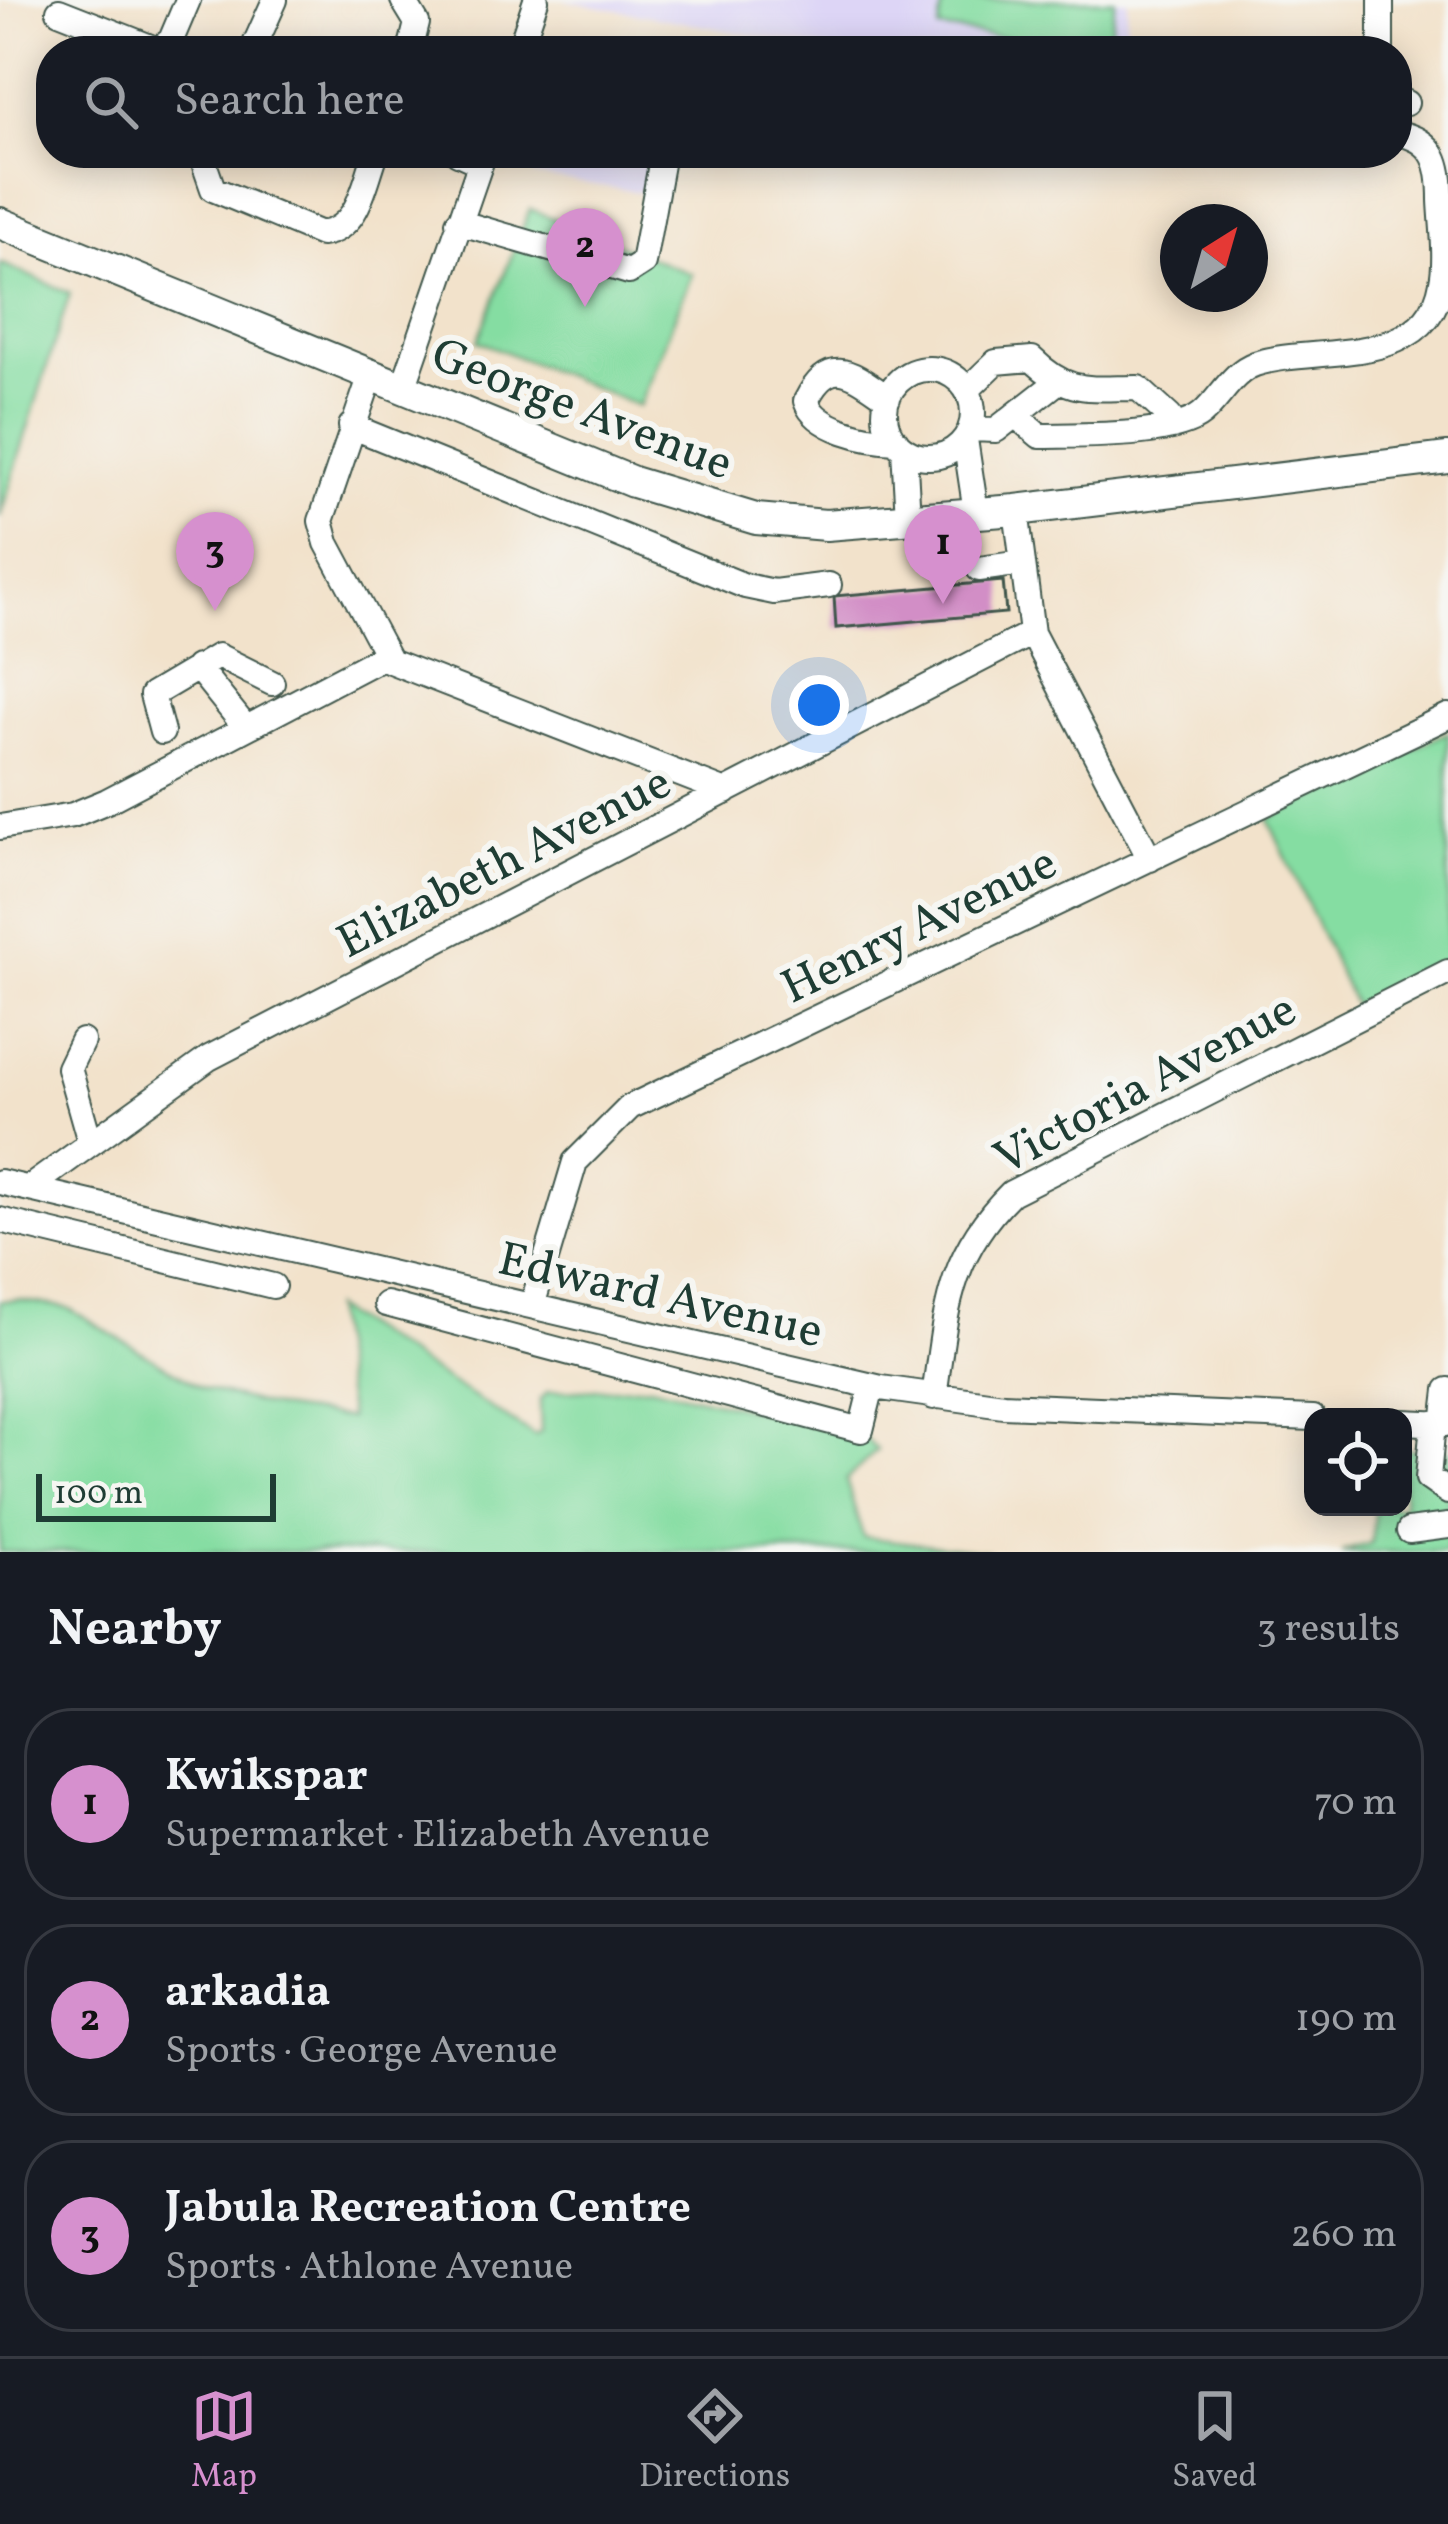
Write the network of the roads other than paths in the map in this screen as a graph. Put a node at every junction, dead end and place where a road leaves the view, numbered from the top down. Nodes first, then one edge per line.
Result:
1 (188, 0) edge
2 (275, 0) edge
3 (403, 0) edge
4 (536, 0) edge
5 (1381, 0) edge
6 (59, 11) dead end
7 (122, 36) edge
8 (173, 36) edge
9 (259, 36) edge
10 (414, 36) edge
11 (524, 36) edge
12 (1381, 36) edge
13 (1412, 139) edge
14 (210, 168) edge
15 (371, 168) edge
16 (471, 168) edge
17 (659, 168) edge
18 (458, 222) junction
19 (0, 223) edge
20 (372, 372) junction
21 (1057, 383) junction
22 (404, 386) junction
23 (967, 390) junction
24 (888, 398) junction
25 (1015, 415) junction
26 (351, 426) junction
27 (1172, 427) junction
28 (968, 434) junction
29 (900, 445) junction
30 (1448, 458) edge
31 (1016, 510) junction
32 (976, 512) junction
33 (908, 518) junction
34 (1022, 563) junction
35 (979, 569) dead end
36 (829, 585) dead end
37 (1032, 634) junction
38 (384, 656) junction
39 (197, 668) junction
40 (272, 683) dead end
41 (1448, 716) edge
42 (246, 728) junction
43 (162, 732) dead end
44 (726, 792) junction
45 (0, 827) edge
46 (1150, 859) junction
47 (1448, 972) edge
48 (82, 1041) dead end
49 (90, 1142) junction
50 (0, 1182) edge
51 (29, 1188) junction
52 (0, 1220) edge
53 (273, 1286) dead end
54 (386, 1304) dead end
55 (532, 1306) junction
56 (872, 1386) junction
57 (1448, 1390) edge
58 (934, 1397) junction
59 (1304, 1418) edge
60 (1412, 1422) edge
61 (1442, 1424) edge
62 (1448, 1492) edge
63 (1448, 1526) edge
64 (1409, 1531) dead end

1 - 8 street
2 - 9 street
3 - 10 street
4 - 11 street
5 - 12 street
6 - 7 street
13 - 27 street
14 - 15 street
16 - 18 street
17 - 18 street
18 - 22 street
19 - 20 main road, George Avenue
20 - 22 main road, George Avenue
20 - 26 street
21 - 23 street
21 - 25 street
21 - 27 street
22 - 33 main road, George Avenue
23 - 24 street
23 - 28 street
24 - 29 street
24 - 29 street
25 - 27 street
25 - 28 street
26 - 36 street
26 - 38 street
28 - 29 street
28 - 32 street
29 - 33 street
30 - 31 main road, George Avenue
31 - 32 main road, George Avenue
31 - 34 street
32 - 33 main road, George Avenue
34 - 35 street
34 - 37 street
37 - 44 street, Elizabeth Avenue
37 - 46 street
38 - 42 street
38 - 44 street
39 - 40 street
39 - 42 street
39 - 43 street
41 - 46 street, Henry Avenue
42 - 45 street
44 - 49 street, Elizabeth Avenue
46 - 55 street, Henry Avenue
47 - 58 street, Victoria Avenue
48 - 49 street
49 - 51 street, Elizabeth Avenue
50 - 51 street, Edward Avenue
51 - 55 street, Edward Avenue
52 - 53 street
54 - 56 street
55 - 56 street, Edward Avenue
56 - 58 street, Edward Avenue
57 - 61 street
58 - 59 street, Edward Avenue
60 - 61 street
61 - 62 street
63 - 64 street

